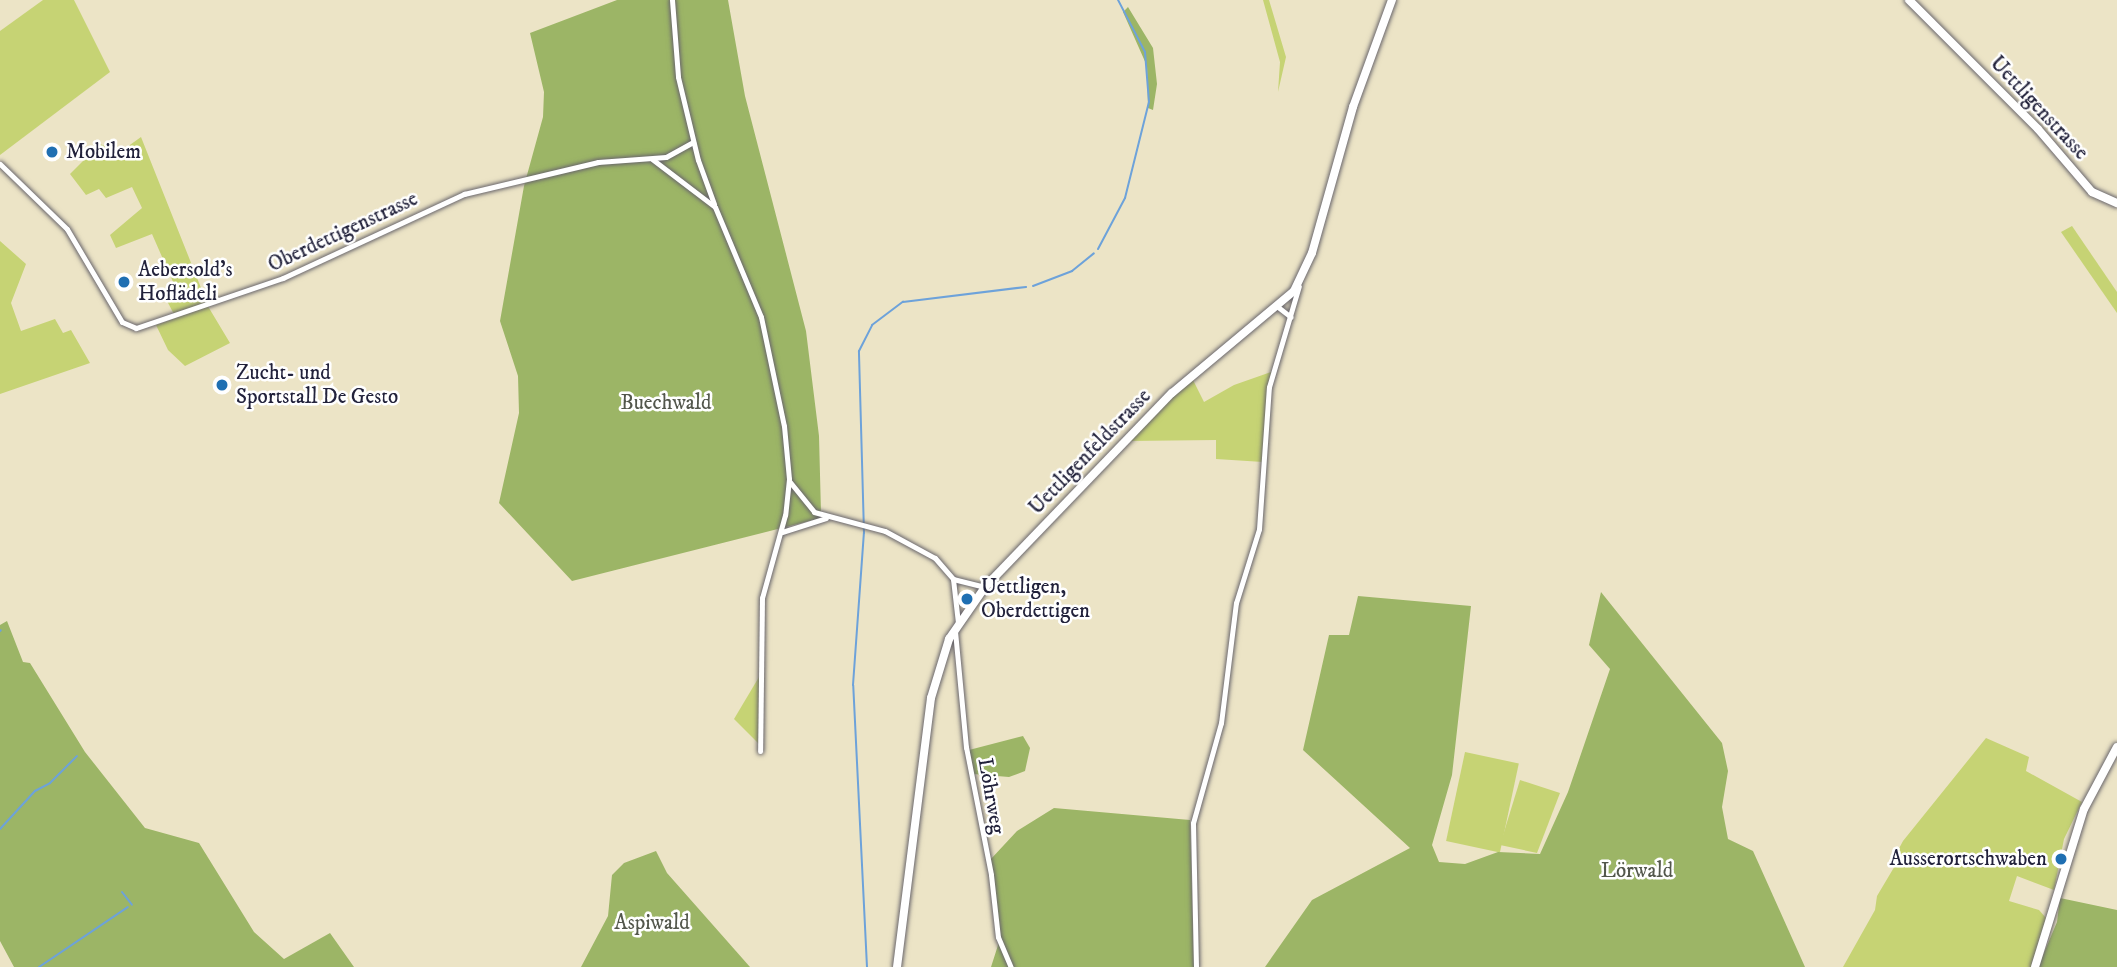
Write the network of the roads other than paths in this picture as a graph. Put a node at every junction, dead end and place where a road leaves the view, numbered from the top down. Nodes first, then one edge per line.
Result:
1 (672, 0) edge
2 (1392, 0) edge
3 (1909, 0) edge
4 (693, 142) junction
5 (652, 159) junction
6 (0, 164) edge
7 (2117, 204) edge
8 (715, 207) junction
9 (1299, 283) junction
10 (1278, 307) junction
11 (1291, 317) junction
12 (789, 479) junction
13 (827, 518) junction
14 (782, 533) junction
15 (953, 579) junction
16 (985, 587) junction
17 (956, 626) junction
18 (2117, 747) edge
19 (760, 751) dead end
20 (897, 967) edge
21 (1011, 967) edge
22 (1196, 967) edge
23 (2035, 967) edge

1 - 4 street
2 - 9 main road, Uettligenfeldstrasse
3 - 7 main road, Uettligenstrasse
4 - 5 street, Oberdettigenstrasse
4 - 8 street
5 - 6 street, Oberdettigenstrasse
5 - 8 street
8 - 12 street
9 - 10 main road, Uettligenfeldstrasse
9 - 11 street
10 - 11 street
10 - 16 main road, Uettligenfeldstrasse
11 - 22 street
12 - 13 street
12 - 14 street
13 - 14 street
13 - 15 street
14 - 19 street
15 - 16 street
15 - 17 street, Löhrweg
16 - 17 main road, Uettligenfeldstrasse
17 - 20 main road, Uettligenfeldstrasse
17 - 21 street, Löhrweg
18 - 23 main road

